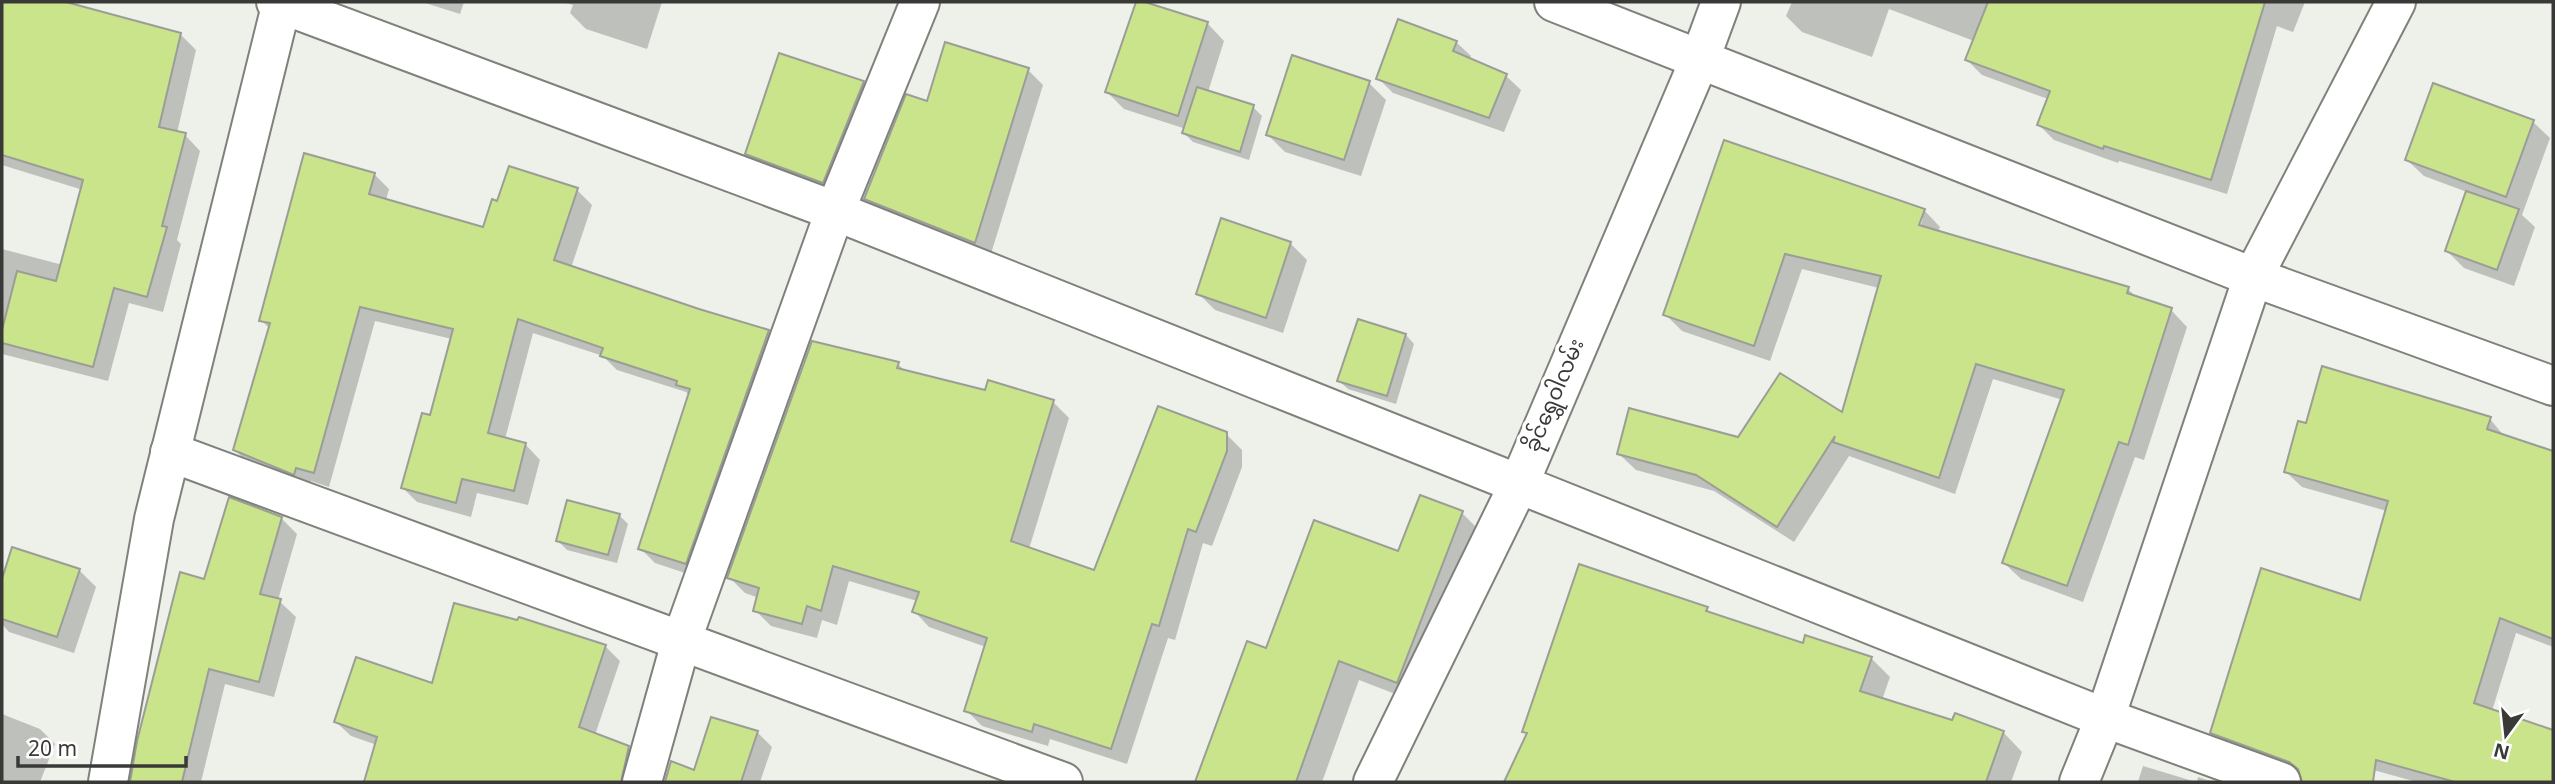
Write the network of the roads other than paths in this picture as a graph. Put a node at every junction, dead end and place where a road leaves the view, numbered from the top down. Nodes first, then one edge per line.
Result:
1 (280, 2) edge
2 (920, 2) edge
3 (1554, 2) edge
4 (1721, 2) edge
5 (2396, 2) edge
6 (1700, 59) junction
7 (835, 211) junction
8 (2253, 277) junction
9 (2553, 386) edge
10 (170, 452) junction
11 (1519, 484) junction
12 (681, 642) junction
13 (2105, 718) junction
14 (108, 782) edge
15 (642, 782) edge
16 (1062, 782) edge
17 (1373, 782) edge
18 (2079, 782) edge
19 (2281, 782) edge

1 - 7 street
1 - 10 street
2 - 7 street
3 - 6 street
4 - 6 street, ခိုင်ရွှေဝါလမ်း
5 - 8 street
6 - 8 street
6 - 11 street, ခိုင်ရွှေဝါလမ်း
7 - 11 street
7 - 12 street
8 - 9 street
8 - 13 street
10 - 12 street
10 - 14 street
11 - 13 street
11 - 17 street, ခိုင်ရွှေဝါလမ်း
12 - 15 street
12 - 16 street
13 - 18 street
13 - 19 street

